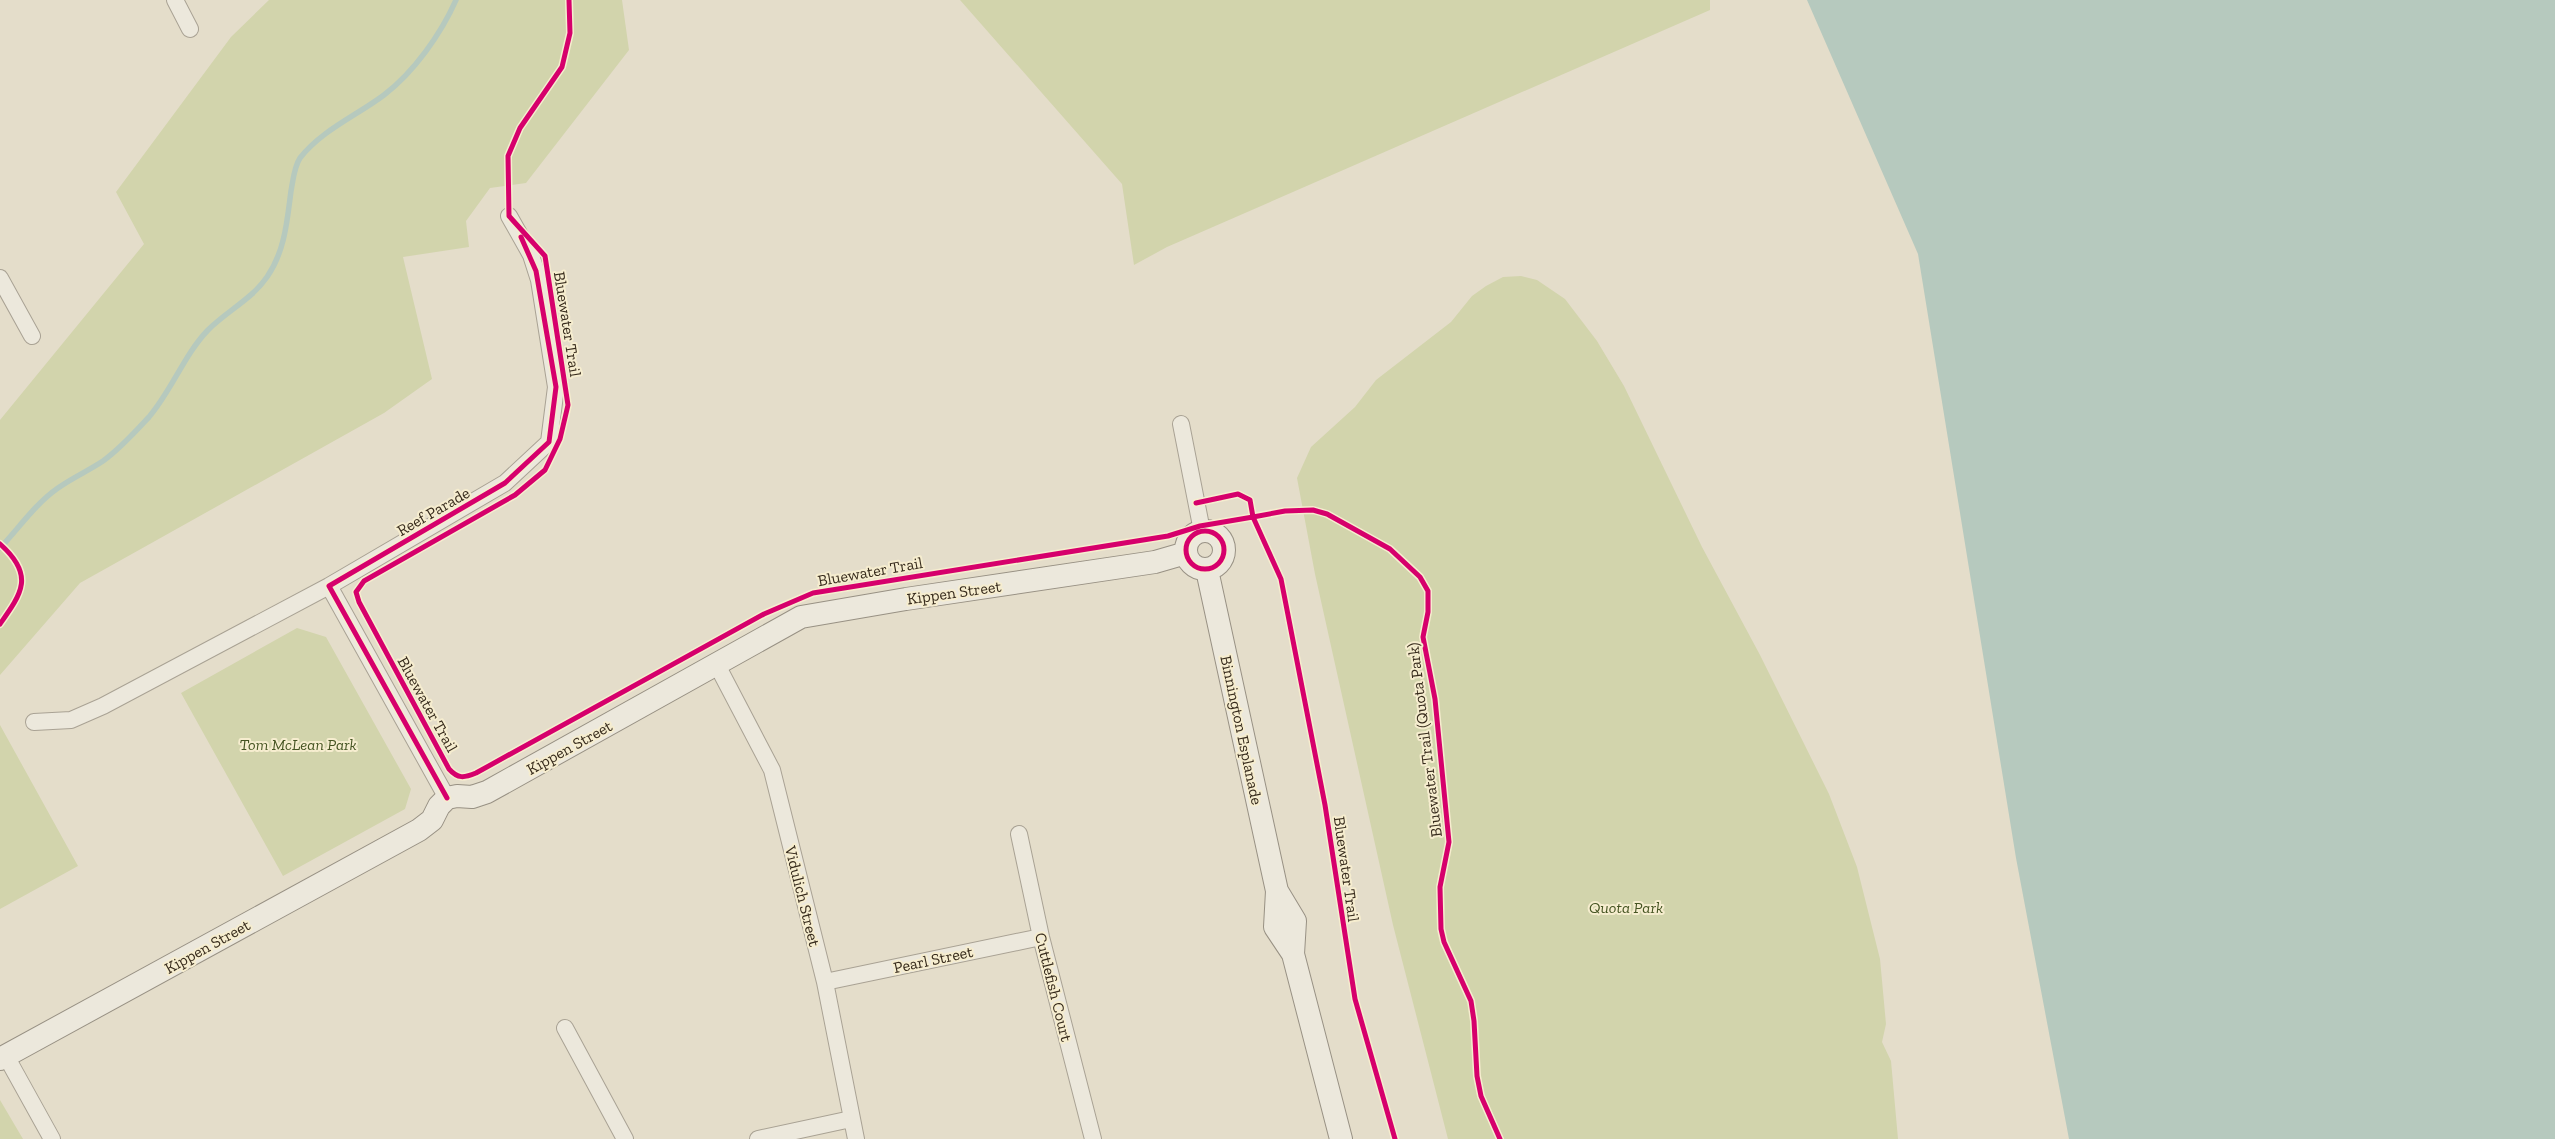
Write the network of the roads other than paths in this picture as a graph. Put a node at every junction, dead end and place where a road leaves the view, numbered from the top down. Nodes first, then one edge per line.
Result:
1 (175, 0) edge
2 (190, 29) dead end
3 (509, 216) dead end
4 (0, 278) edge
5 (32, 336) dead end
6 (1181, 424) dead end
7 (1202, 531) junction
8 (1186, 553) junction
9 (1208, 570) junction
10 (329, 586) junction
11 (717, 666) junction
12 (34, 722) dead end
13 (447, 798) junction
14 (1019, 834) dead end
15 (1041, 937) junction
16 (825, 982) junction
17 (565, 1028) dead end
18 (3, 1058) edge
19 (851, 1119) junction
20 (52, 1139) edge
21 (625, 1139) edge
22 (758, 1139) edge
23 (856, 1139) edge
24 (1093, 1139) edge
25 (1341, 1139) edge

1 - 2 street
3 - 10 street, Reef Parade
4 - 5 street
6 - 7 street
7 - 8 street
7 - 9 street
8 - 9 street
8 - 11 street, Kippen Street
9 - 25 street, Binnington Esplanade
10 - 12 street, Reef Parade
10 - 13 street
11 - 13 street, Kippen Street
11 - 16 street, Vidulich Street
13 - 18 street, Kippen Street
14 - 15 street, Cuttlefish Court
15 - 16 street, Pearl Street
15 - 24 street, Cuttlefish Court
16 - 19 street, Vidulich Street
17 - 21 street
18 - 20 street
19 - 22 street
19 - 23 street, Vidulich Street

